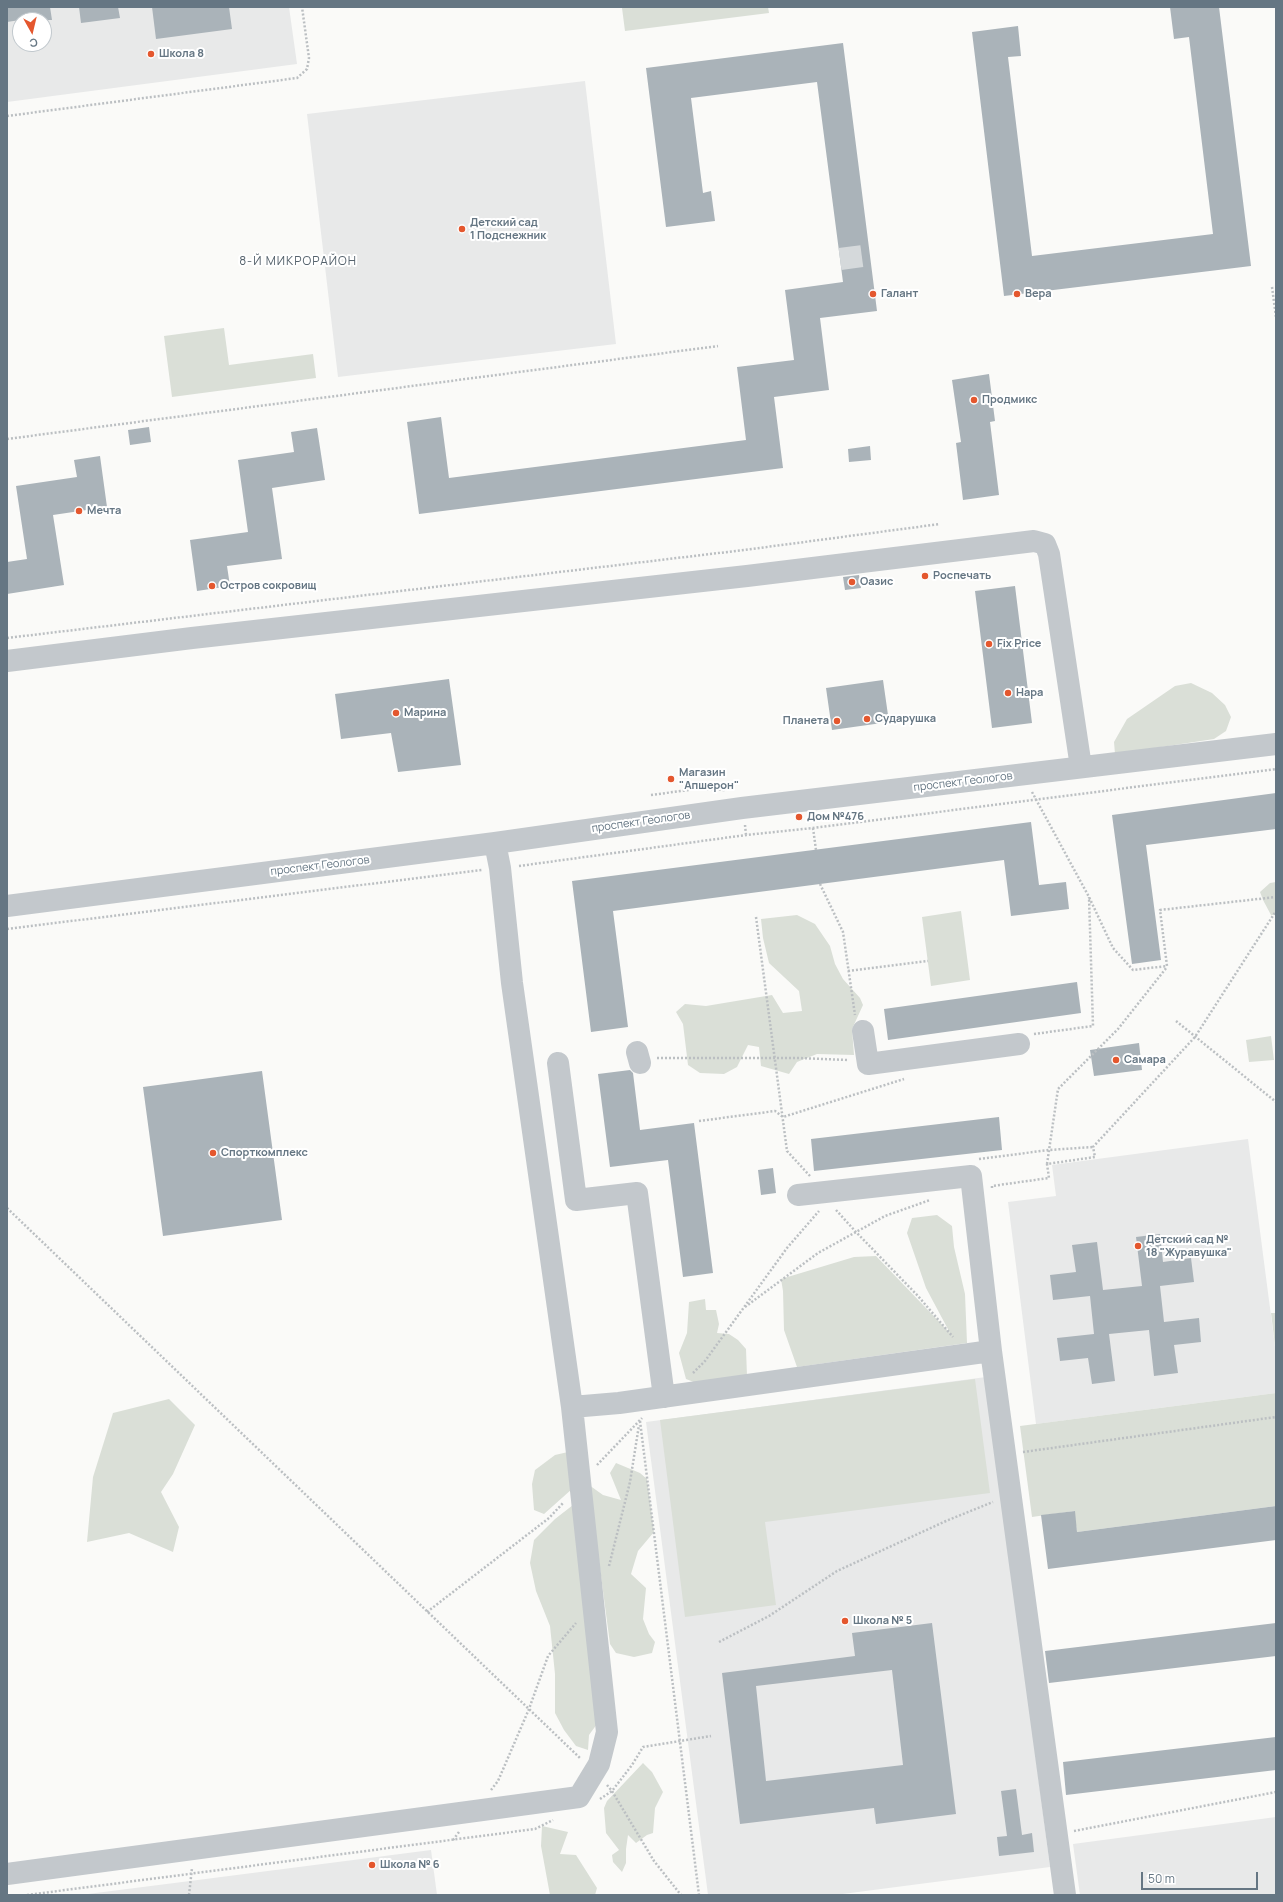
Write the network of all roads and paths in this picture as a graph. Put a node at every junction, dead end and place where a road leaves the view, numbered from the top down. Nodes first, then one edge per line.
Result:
1 (302, 7) edge
2 (7, 116) edge
3 (1272, 287) dead end
4 (1276, 317) edge
5 (718, 346) dead end
6 (7, 439) edge
7 (940, 524) dead end
8 (7, 638) edge
9 (7, 661) edge
10 (1276, 744) edge
11 (1081, 766) junction
12 (1276, 769) edge
13 (1022, 774) junction
14 (1036, 798) junction
15 (813, 828) junction
16 (495, 843) junction
17 (816, 850) dead end
18 (500, 868) junction
19 (820, 884) dead end
20 (1089, 897) junction
21 (1276, 897) edge
22 (7, 906) edge
23 (1276, 911) edge
24 (756, 917) dead end
25 (7, 929) edge
26 (928, 961) dead end
27 (1167, 966) junction
28 (848, 972) junction
29 (1176, 1021) dead end
30 (859, 1025) joint
31 (1195, 1037) junction
32 (1025, 1039) joint
33 (867, 1057) junction
34 (639, 1058) dead end
35 (774, 1058) junction
36 (558, 1063) dead end
37 (905, 1079) dead end
38 (1276, 1102) edge
39 (783, 1117) junction
40 (699, 1121) dead end
41 (1047, 1164) junction
42 (992, 1186) dead end
43 (798, 1195) dead end
44 (826, 1196) junction
45 (936, 1198) dead end
46 (7, 1208) edge
47 (856, 1232) junction
48 (741, 1310) junction
49 (957, 1341) dead end
50 (991, 1351) junction
51 (690, 1378) dead end
52 (664, 1397) junction
53 (572, 1407) junction
54 (644, 1416) dead end
55 (1276, 1417) edge
56 (640, 1420) junction
57 (1005, 1456) junction
58 (580, 1486) junction
59 (1011, 1497) junction
60 (607, 1571) dead end
61 (593, 1604) junction
62 (427, 1612) junction
63 (719, 1642) dead end
64 (529, 1709) junction
65 (711, 1736) dead end
66 (680, 1741) junction
67 (594, 1772) junction
68 (612, 1791) junction
69 (490, 1792) dead end
70 (1276, 1792) edge
71 (596, 1801) dead end
72 (472, 1813) junction
73 (555, 1819) dead end
74 (1070, 1832) dead end
75 (453, 1840) junction
76 (7, 1874) edge
77 (27, 1895) edge
78 (681, 1895) edge
79 (699, 1895) edge
80 (1065, 1895) edge

1 - 2 path
3 - 4 path
5 - 6 path
7 - 8 path
9 - 11 street
10 - 11 street, проспект Геологов
11 - 13 street, проспект Геологов
12 - 14 path
13 - 14 path
13 - 16 street, проспект Геологов
14 - 15 path
14 - 20 path
15 - 17 path
15 - 18 path
16 - 18 street
16 - 22 street, проспект Геологов
18 - 25 path
18 - 53 street
19 - 28 path
20 - 27 path
20 - 32 path
21 - 27 path
23 - 31 path
24 - 35 path
26 - 28 path
27 - 41 path
28 - 30 path
29 - 31 path
30 - 33 street
31 - 38 path
31 - 41 path
32 - 33 street
33 - 35 path
34 - 35 path
35 - 39 path
36 - 52 street
37 - 39 path
39 - 40 path
39 - 44 path
41 - 42 path
43 - 44 street
44 - 47 path
44 - 48 path
44 - 50 street
45 - 47 path
46 - 62 path
47 - 48 path
47 - 49 path
48 - 51 path
50 - 52 street
50 - 57 street
52 - 53 street
53 - 58 street
54 - 56 path
55 - 57 path
56 - 58 path
56 - 60 path
56 - 66 path
57 - 59 street
58 - 61 street
58 - 62 path
59 - 63 path
59 - 80 street
61 - 64 path
61 - 67 street
62 - 64 path
64 - 67 path
64 - 69 path
65 - 66 path
66 - 68 path
66 - 79 path
67 - 68 path
67 - 72 street
68 - 71 path
68 - 78 path
70 - 74 path
72 - 75 path
72 - 76 street
73 - 75 path
75 - 77 path

